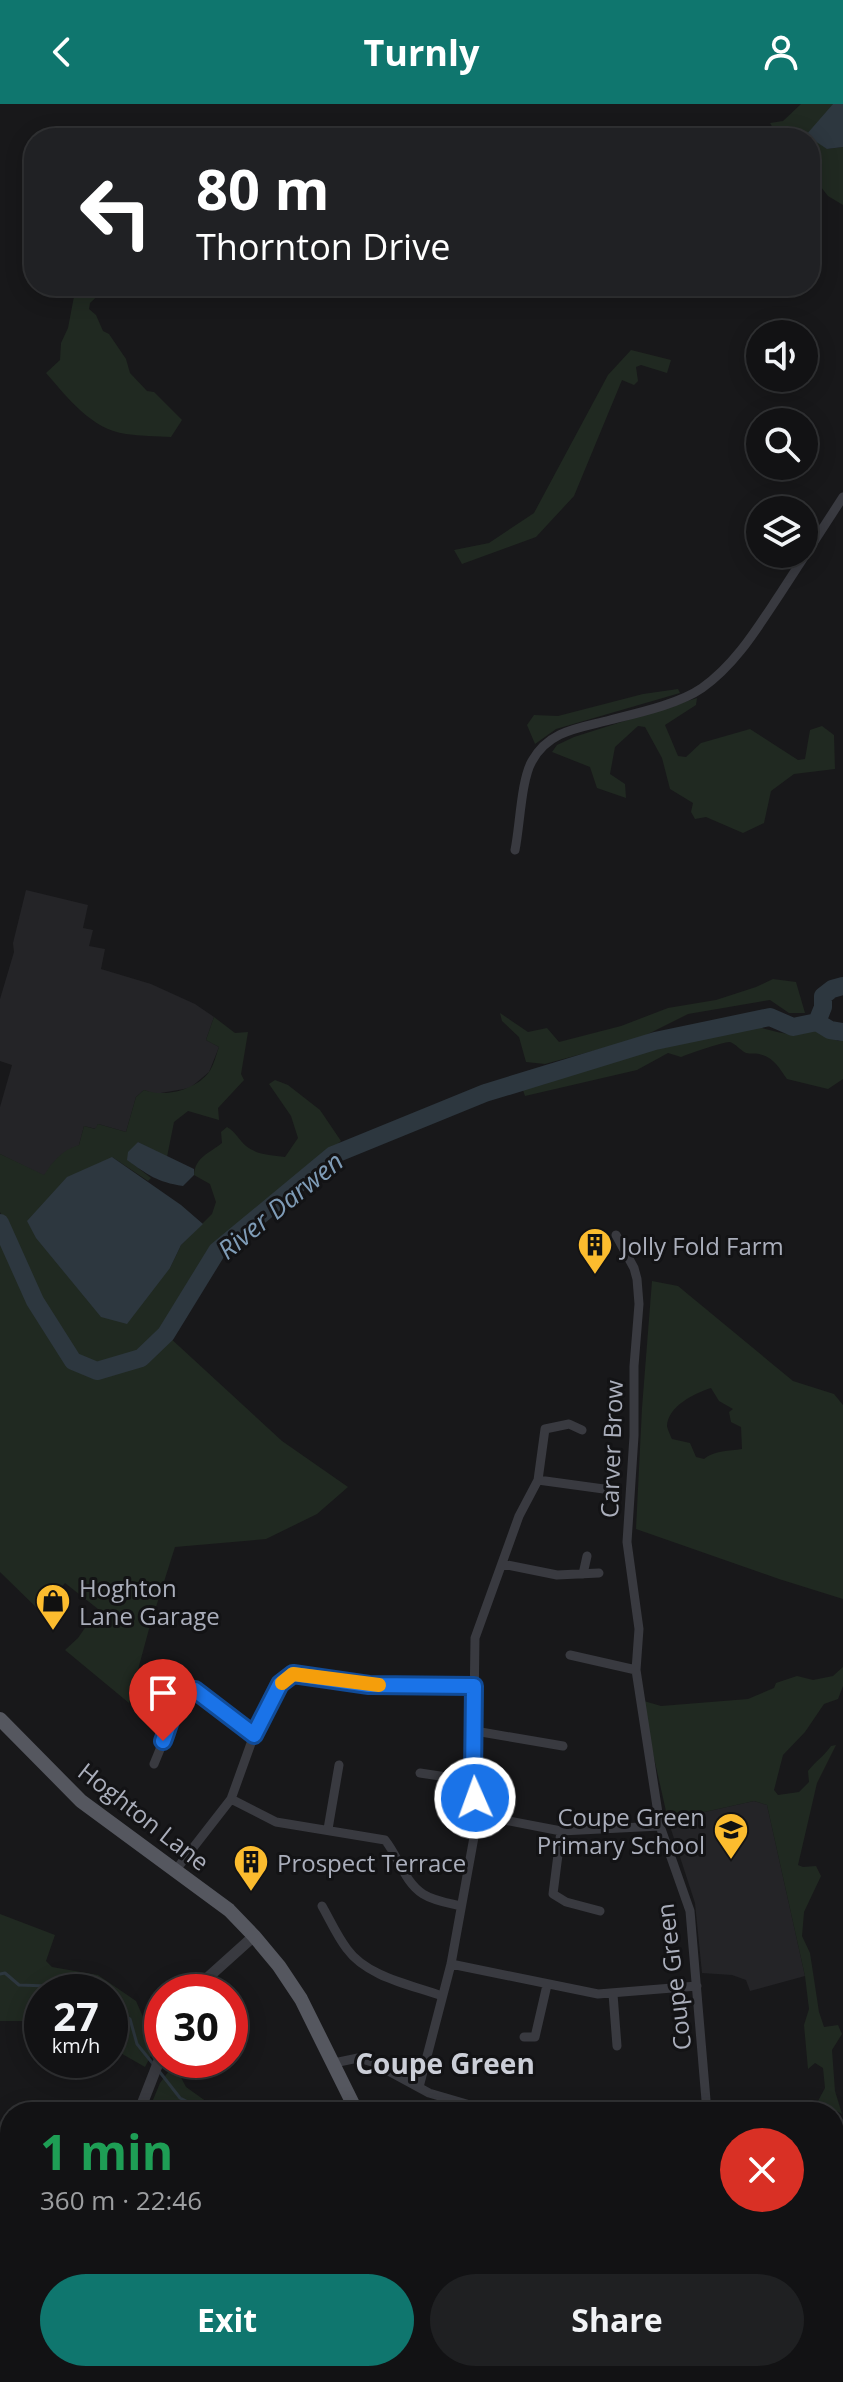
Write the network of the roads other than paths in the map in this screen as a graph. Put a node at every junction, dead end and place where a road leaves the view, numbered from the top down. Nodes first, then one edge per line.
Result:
1 (843, 497) edge
2 (515, 850) dead end
3 (616, 1235) dead end
4 (582, 1430) dead end
5 (538, 1480) junction
6 (611, 1490) dead end
7 (587, 1556) dead end
8 (502, 1564) junction
9 (599, 1573) dead end
10 (583, 1574) junction
11 (570, 1655) dead end
12 (636, 1670) junction
13 (474, 1686) junction
14 (0, 1719) edge
15 (475, 1731) junction
16 (254, 1735) junction
17 (563, 1746) dead end
18 (154, 1764) dead end
19 (339, 1765) dead end
20 (420, 1773) dead end
21 (473, 1781) junction
22 (231, 1799) junction
23 (478, 1815) junction
24 (660, 1826) junction
25 (328, 1829) junction
26 (561, 1831) junction
27 (175, 1871) junction
28 (322, 1906) dead end
29 (461, 1906) junction
30 (600, 1911) dead end
31 (254, 1936) junction
32 (451, 1964) junction
33 (212, 1974) edge
34 (547, 1985) junction
35 (697, 1986) junction
36 (613, 1994) junction
37 (442, 1996) junction
38 (524, 2037) dead end
39 (617, 2046) dead end
40 (334, 2063) junction
41 (152, 2078) edge
42 (419, 2087) junction
43 (143, 2102) edge
44 (352, 2102) edge
45 (460, 2102) edge
46 (706, 2102) edge

1 - 2 street
3 - 12 street, Carver Brow
4 - 5 street
5 - 6 street
5 - 8 street
7 - 10 street
8 - 10 street
8 - 13 street
9 - 10 street
11 - 12 street
12 - 24 street, Coupe Green
13 - 15 street
13 - 16 street
14 - 27 main road, Hoghton Lane
15 - 17 street
15 - 21 street
16 - 18 street
16 - 22 street
19 - 25 street
20 - 21 street
21 - 23 street
22 - 25 street
22 - 27 street
23 - 26 street
23 - 29 street
24 - 26 street
24 - 35 street, Coupe Green
25 - 29 street
26 - 30 street
27 - 31 main road, Hoghton Lane
28 - 37 street
29 - 32 street
31 - 33 street
31 - 40 main road, Hoghton Lane
32 - 34 street
32 - 37 street
34 - 36 street
34 - 38 street
35 - 36 street
35 - 46 street, Coupe Green
36 - 39 street
37 - 42 street
40 - 42 street
40 - 44 main road, Hoghton Lane
41 - 43 street
42 - 45 street

